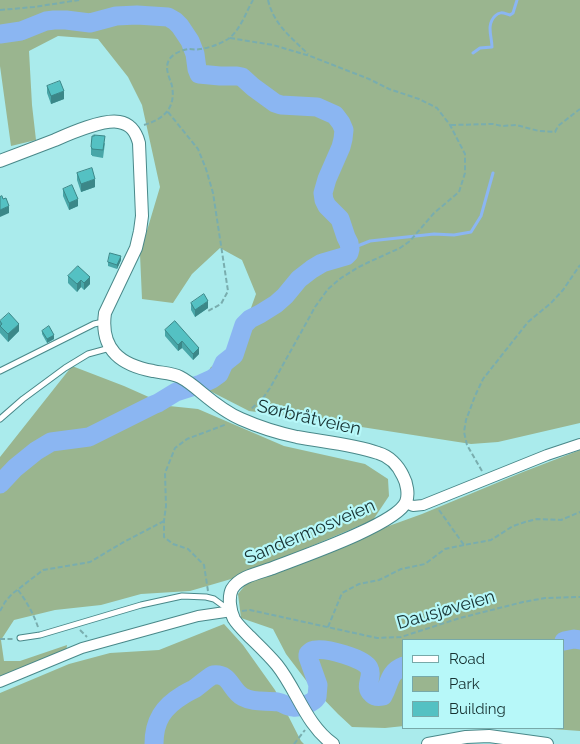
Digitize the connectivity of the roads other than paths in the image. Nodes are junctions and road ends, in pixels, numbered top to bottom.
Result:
1 (0, 161) edge
2 (104, 322) junction
3 (111, 348) junction
4 (0, 371) edge
5 (0, 419) edge
6 (580, 444) edge
7 (406, 503) junction
8 (232, 611) junction
9 (20, 638) road end
10 (0, 682) edge
11 (333, 744) edge
12 (428, 744) edge
13 (547, 744) edge

1 - 2 street
2 - 3 street
2 - 4 lane
3 - 5 lane
3 - 7 street, Sørbråtveien
6 - 7 street
7 - 8 street, Sandermosveien
8 - 9 lane
8 - 10 street
8 - 11 street
12 - 13 street

